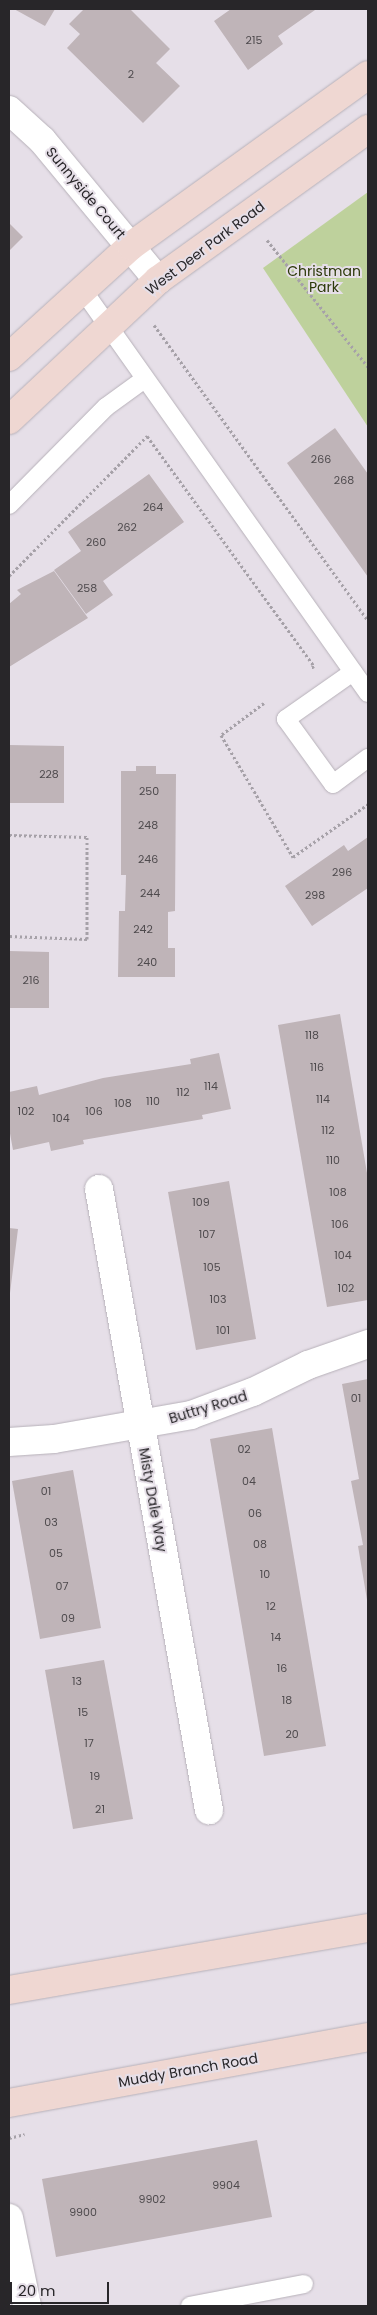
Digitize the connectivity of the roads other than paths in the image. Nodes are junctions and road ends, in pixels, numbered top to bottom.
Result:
1 (368, 74) edge
2 (9, 110) edge
3 (368, 129) edge
4 (131, 246) junction
5 (158, 280) junction
6 (82, 289) junction
7 (113, 335) junction
8 (9, 357) edge
9 (143, 380) junction
10 (9, 420) edge
11 (9, 506) edge
12 (353, 672) junction
13 (368, 693) edge
14 (368, 758) edge
15 (99, 1189) dead end
16 (368, 1344) edge
17 (140, 1426) junction
18 (9, 1442) edge
19 (210, 1810) dead end
20 (368, 1928) edge
21 (9, 1990) edge
22 (368, 2038) edge
23 (9, 2103) edge
24 (9, 2218) edge
25 (304, 2284) dead end
26 (27, 2306) edge
27 (190, 2306) edge

1 - 4 street
2 - 4 street, Sunnyside Court
3 - 5 street, West Deer Park Road
4 - 5 street, Sunnyside Court
4 - 6 street
5 - 7 street, West Deer Park Road
6 - 7 lane
6 - 8 street
7 - 9 lane
7 - 10 street, West Deer Park Road
9 - 11 lane
9 - 12 lane
12 - 13 lane
12 - 14 lane
15 - 17 street, Misty Dale Way
16 - 17 street, Buttry Road
17 - 18 street, Buttry Road
17 - 19 street, Misty Dale Way
20 - 21 street
22 - 23 street, Muddy Branch Road
24 - 26 street
25 - 27 lane

